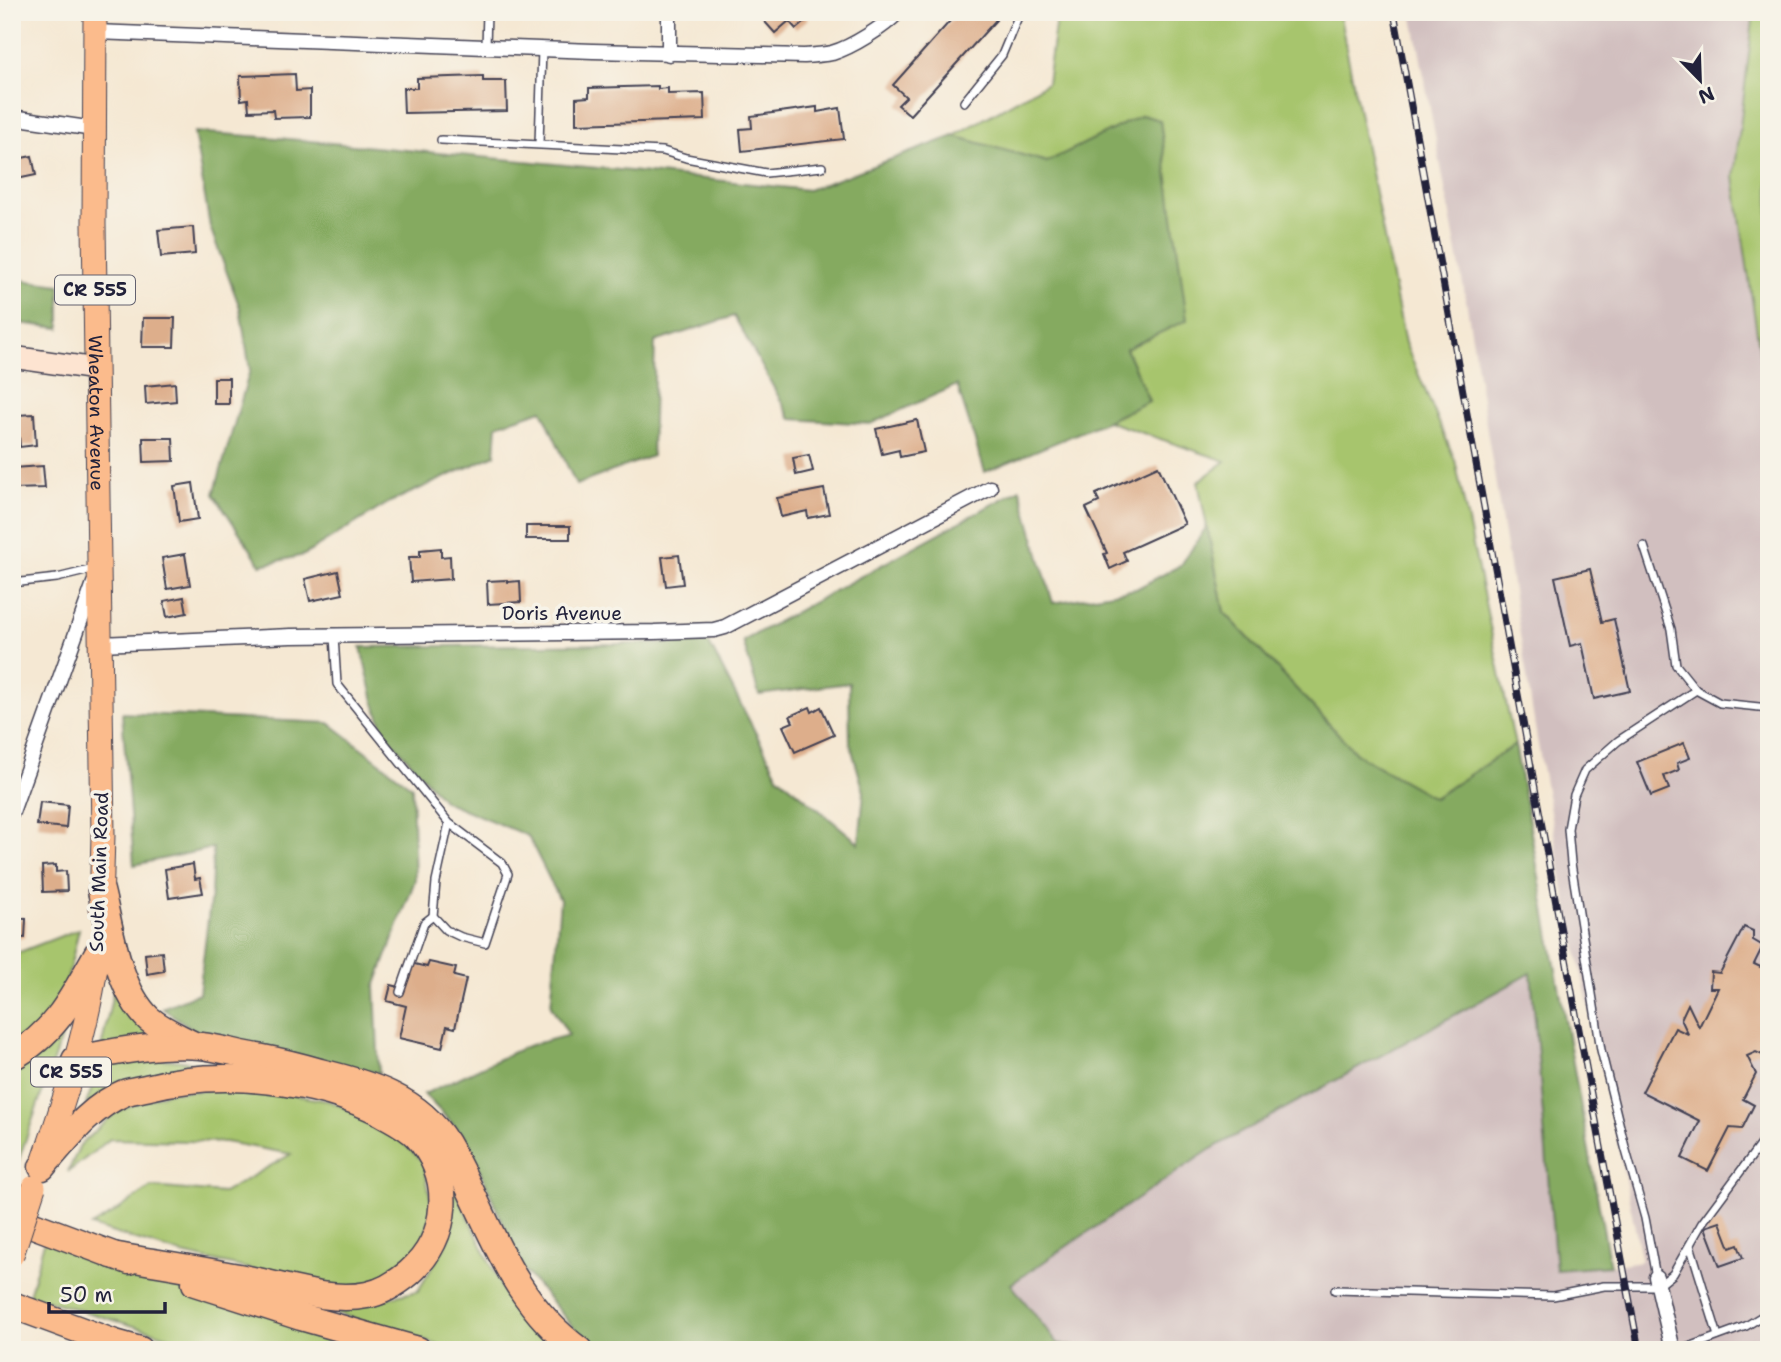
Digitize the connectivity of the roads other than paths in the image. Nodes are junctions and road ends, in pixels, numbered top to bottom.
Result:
1 (487, 12) edge
2 (669, 12) edge
3 (898, 12) edge
4 (1020, 12) edge
5 (95, 22) edge
6 (486, 47) junction
7 (542, 49) junction
8 (668, 54) junction
9 (964, 102) dead end
10 (12, 117) edge
11 (94, 129) junction
12 (441, 139) dead end
13 (539, 145) junction
14 (822, 167) dead end
15 (12, 358) edge
16 (96, 369) junction
17 (990, 488) dead end
18 (1644, 546) dead end
19 (99, 568) junction
20 (12, 583) edge
21 (334, 636) junction
22 (100, 645) junction
23 (1696, 690) junction
24 (1769, 708) edge
25 (12, 813) edge
26 (449, 822) junction
27 (102, 891) junction
28 (433, 916) junction
29 (97, 954) junction
30 (400, 992) dead end
31 (196, 1046) junction
32 (12, 1057) edge
33 (75, 1060) junction
34 (1769, 1133) edge
35 (38, 1177) junction
36 (12, 1217) edge
37 (1689, 1245) junction
38 (12, 1255) edge
39 (112, 1255) junction
40 (1657, 1281) junction
41 (1335, 1290) dead end
42 (12, 1305) edge
43 (1769, 1312) edge
44 (1718, 1336) junction
45 (140, 1350) edge
46 (418, 1350) edge
47 (579, 1350) edge
48 (1674, 1350) edge
49 (1681, 1350) edge

1 - 6 lane
2 - 8 street
3 - 8 street
4 - 9 lane
5 - 6 street
5 - 11 main road, Wheaton Avenue / CR 555
6 - 7 street
7 - 8 street
7 - 13 lane
10 - 11 street
11 - 16 main road, Wheaton Avenue / CR 555
12 - 13 lane
13 - 14 lane
15 - 16 main road
16 - 19 main road, Wheaton Avenue / CR 555
17 - 21 street, Doris Avenue
18 - 23 lane
19 - 20 lane
19 - 22 main road, Wheaton Avenue / CR 555
19 - 25 street
21 - 22 street, Doris Avenue
21 - 26 lane
22 - 27 main road, South Main Road / CR 555
23 - 24 lane
23 - 40 lane
26 - 28 lane
26 - 28 lane
27 - 29 main road, South Main Road / CR 555
27 - 31 highway
28 - 30 lane
29 - 32 highway
29 - 33 main road, South Main Road / CR 555
31 - 33 highway
31 - 47 highway
33 - 35 main road, South Main Road / CR 555
34 - 37 lane
35 - 38 main road, South Main Road / CR 555, bridge
35 - 39 highway
36 - 39 highway
37 - 40 lane
37 - 44 lane
39 - 46 highway
40 - 41 lane
40 - 48 street
42 - 45 highway
43 - 44 lane
44 - 49 lane

